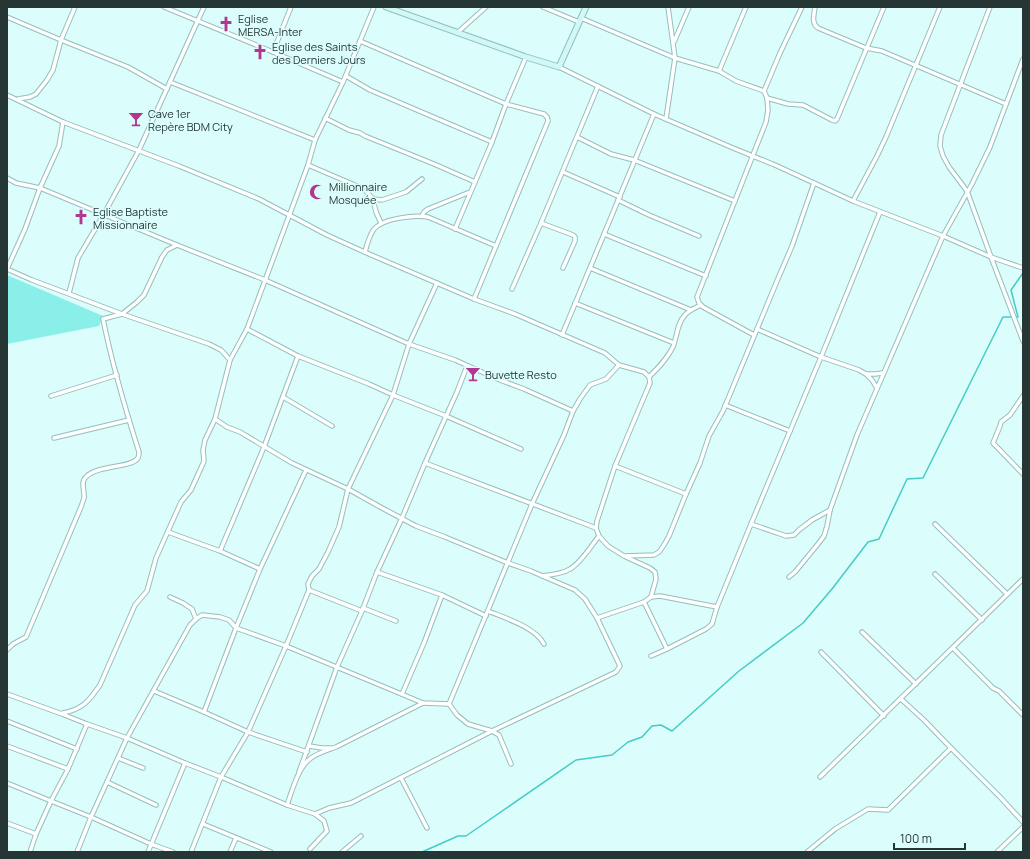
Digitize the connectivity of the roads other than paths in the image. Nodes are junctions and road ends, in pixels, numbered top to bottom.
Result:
1 (75, 7) edge
2 (164, 7) edge
3 (204, 7) edge
4 (291, 7) edge
5 (374, 7) edge
6 (386, 7) edge
7 (486, 7) edge
8 (543, 7) edge
9 (586, 7) edge
10 (668, 7) edge
11 (689, 7) edge
12 (746, 7) edge
13 (802, 7) edge
14 (815, 7) edge
15 (884, 7) edge
16 (940, 7) edge
17 (990, 7) edge
18 (392, 8) edge
19 (7, 17) edge
20 (580, 20) junction
21 (198, 21) junction
22 (457, 33) junction
23 (61, 40) junction
24 (360, 41) junction
25 (674, 43) junction
26 (866, 48) junction
27 (273, 52) junction
28 (526, 57) junction
29 (675, 58) junction
30 (1023, 59) edge
31 (915, 66) junction
32 (559, 67) junction
33 (719, 71) junction
34 (346, 76) junction
35 (170, 82) junction
36 (343, 82) junction
37 (960, 85) junction
38 (598, 86) junction
39 (167, 89) junction
40 (764, 91) junction
41 (7, 95) edge
42 (767, 98) junction
43 (18, 99) junction
44 (506, 104) junction
45 (1006, 104) junction
46 (654, 114) junction
47 (326, 118) junction
48 (666, 119) junction
49 (63, 122) junction
50 (577, 137) junction
51 (315, 140) junction
52 (492, 142) junction
53 (139, 150) junction
54 (753, 156) junction
55 (634, 160) junction
56 (308, 165) junction
57 (563, 172) junction
58 (7, 178) edge
59 (422, 179) dead end
60 (474, 182) junction
61 (814, 183) junction
62 (40, 188) junction
63 (967, 191) junction
64 (471, 192) junction
65 (619, 198) junction
66 (373, 199) junction
67 (735, 201) junction
68 (853, 201) junction
69 (880, 212) junction
70 (104, 214) junction
71 (289, 215) junction
72 (422, 216) junction
73 (381, 223) junction
74 (541, 223) junction
75 (455, 229) junction
76 (604, 234) junction
77 (700, 236) dead end
78 (943, 236) junction
79 (177, 245) junction
80 (496, 246) junction
81 (365, 252) junction
82 (991, 257) junction
83 (1021, 267) edge
84 (563, 268) dead end
85 (590, 268) junction
86 (7, 269) edge
87 (706, 276) junction
88 (265, 280) junction
89 (437, 283) junction
90 (512, 289) dead end
91 (69, 293) junction
92 (474, 299) junction
93 (575, 303) junction
94 (701, 305) junction
95 (691, 310) junction
96 (122, 314) junction
97 (247, 329) junction
98 (757, 329) junction
99 (562, 335) junction
100 (754, 335) junction
101 (1023, 341) edge
102 (674, 342) junction
103 (409, 344) junction
104 (298, 356) junction
105 (821, 357) junction
106 (230, 360) junction
107 (619, 365) junction
108 (467, 366) junction
109 (883, 373) junction
110 (866, 374) junction
111 (117, 376) junction
112 (649, 377) junction
113 (877, 388) junction
114 (51, 396) dead end
115 (393, 396) junction
116 (1023, 396) edge
117 (283, 397) junction
118 (725, 404) junction
119 (573, 411) junction
120 (446, 416) junction
121 (215, 419) junction
122 (129, 420) junction
123 (332, 426) dead end
124 (790, 432) junction
125 (54, 438) dead end
126 (264, 447) junction
127 (521, 449) dead end
128 (425, 463) junction
129 (616, 466) junction
130 (306, 470) junction
131 (1023, 474) edge
132 (348, 489) junction
133 (686, 494) junction
134 (532, 504) junction
135 (830, 510) junction
136 (402, 518) junction
137 (751, 524) junction
138 (935, 524) dead end
139 (596, 528) junction
140 (168, 532) junction
141 (599, 536) junction
142 (220, 551) junction
143 (624, 556) junction
144 (508, 563) junction
145 (260, 569) junction
146 (377, 572) junction
147 (935, 574) dead end
148 (542, 576) junction
149 (789, 577) dead end
150 (1023, 579) edge
151 (309, 590) junction
152 (1007, 594) junction
153 (442, 595) junction
154 (170, 596) dead end
155 (651, 597) junction
156 (644, 602) junction
157 (717, 607) junction
158 (362, 609) junction
159 (488, 611) junction
160 (486, 616) junction
161 (196, 618) junction
162 (597, 618) junction
163 (982, 620) junction
164 (396, 621) dead end
165 (236, 628) junction
166 (862, 632) dead end
167 (544, 644) dead end
168 (286, 646) junction
169 (953, 648) junction
170 (668, 649) junction
171 (7, 650) edge
172 (821, 652) dead end
173 (652, 656) dead end
174 (337, 667) junction
175 (916, 684) junction
176 (154, 691) junction
177 (7, 694) edge
178 (402, 694) junction
179 (901, 699) junction
180 (423, 703) junction
181 (449, 704) junction
182 (204, 712) junction
183 (62, 714) junction
184 (884, 716) junction
185 (1023, 716) edge
186 (7, 721) edge
187 (87, 724) junction
188 (492, 731) junction
189 (248, 732) junction
190 (127, 738) junction
191 (7, 746) edge
192 (308, 746) junction
193 (336, 747) junction
194 (951, 748) junction
195 (76, 749) junction
196 (306, 752) junction
197 (118, 758) junction
198 (185, 763) junction
199 (511, 764) dead end
200 (143, 768) dead end
201 (68, 769) junction
202 (299, 772) junction
203 (221, 777) junction
204 (820, 777) dead end
205 (400, 778) junction
206 (107, 782) junction
207 (7, 783) edge
208 (51, 801) junction
209 (156, 805) dead end
210 (287, 805) junction
211 (315, 814) junction
212 (91, 817) junction
213 (1023, 822) edge
214 (7, 823) edge
215 (203, 824) junction
216 (1023, 827) edge
217 (427, 828) dead end
218 (36, 834) junction
219 (361, 836) dead end
220 (236, 838) junction
221 (151, 844) junction
222 (310, 849) dead end
223 (30, 852) edge
224 (79, 852) edge
225 (148, 852) edge
226 (173, 852) edge
227 (191, 852) edge
228 (230, 852) edge
229 (271, 852) edge
230 (342, 852) edge
231 (807, 852) edge
232 (998, 852) edge

1 - 23 street
2 - 21 street
3 - 21 street
4 - 27 street
5 - 24 street
6 - 18 street
7 - 22 street
8 - 20 street
9 - 20 street
10 - 25 street
11 - 25 street
12 - 33 street
13 - 40 street
14 - 26 street
15 - 26 street
16 - 31 street
17 - 37 street
18 - 22 street
19 - 23 street
20 - 29 street
20 - 32 street
21 - 27 street
21 - 35 street
22 - 28 street
23 - 39 street
23 - 43 street
24 - 34 street
24 - 44 street
25 - 29 street
26 - 31 street
26 - 42 street
27 - 36 street
28 - 32 street
28 - 44 street
29 - 33 street
29 - 48 street
30 - 45 street
31 - 37 street
31 - 68 street
32 - 38 street
33 - 40 street
34 - 36 street
34 - 52 street
35 - 39 street
35 - 51 street
36 - 47 street
37 - 45 street
37 - 63 street
38 - 46 street
38 - 50 street
39 - 53 street
40 - 42 street
41 - 43 street
42 - 54 street
43 - 49 street
44 - 52 street
44 - 80 street
45 - 63 street
46 - 48 street
46 - 55 street
47 - 51 street
47 - 60 street
48 - 54 street
49 - 53 street
49 - 62 street
50 - 55 street
50 - 57 street
51 - 56 street
52 - 60 street
53 - 70 street
53 - 71 street
54 - 61 street
54 - 67 street
55 - 65 street
55 - 67 street
56 - 66 street
56 - 71 street
57 - 65 street
57 - 74 street
58 - 62 street
59 - 66 street
60 - 64 street
61 - 68 street
61 - 98 street
62 - 70 street
62 - 86 street
63 - 78 street
63 - 82 street
64 - 72 street
64 - 75 street
65 - 76 street
65 - 77 street
66 - 73 street
67 - 87 street
68 - 69 street
69 - 78 street
69 - 105 street
70 - 79 street
70 - 91 street
71 - 81 street
71 - 88 street
72 - 73 street
72 - 75 street
73 - 81 street
74 - 84 street
74 - 90 street
75 - 80 street
76 - 85 street
76 - 87 street
78 - 82 street
78 - 109 street
79 - 88 street
79 - 96 street
80 - 92 street
81 - 89 street
82 - 83 street
82 - 101 street
85 - 93 street
85 - 95 street
86 - 91 street
87 - 94 street
88 - 97 street
88 - 103 street
89 - 92 street
89 - 103 street
91 - 96 street
92 - 99 street
93 - 99 street
93 - 102 street
94 - 95 street
94 - 100 street
95 - 102 street
96 - 106 street
96 - 111 street
97 - 104 street
97 - 106 street
98 - 100 street
98 - 105 street
99 - 107 street
100 - 118 street
102 - 112 street
103 - 108 street
103 - 115 street
104 - 115 street
104 - 117 street
105 - 110 street
105 - 124 street
106 - 121 street
107 - 112 street
107 - 119 street
108 - 119 street
108 - 120 street
109 - 110 street
109 - 113 street
110 - 113 street
111 - 114 street
111 - 122 street
112 - 129 street
113 - 135 street
115 - 120 street
115 - 132 street
116 - 131 street
117 - 123 street
117 - 126 street
118 - 124 street
118 - 133 street
119 - 134 street
120 - 127 street
120 - 128 street
121 - 126 street
121 - 140 street
122 - 125 street
122 - 171 street
124 - 137 street
126 - 130 street
126 - 142 street
128 - 134 street
128 - 136 street
129 - 133 street
129 - 139 street
130 - 132 street
130 - 145 street
132 - 136 street
132 - 151 street
133 - 143 street
134 - 139 street
134 - 144 street
135 - 137 street
135 - 149 street
136 - 144 street
136 - 146 street
137 - 157 street
138 - 152 street
139 - 141 street
140 - 142 street
140 - 183 street
141 - 143 street
141 - 148 street
142 - 145 street
143 - 155 street
144 - 148 street
144 - 159 street
145 - 165 street
146 - 153 street
146 - 158 street
147 - 163 street
148 - 162 street
150 - 152 street
151 - 158 street
151 - 168 street
152 - 163 street
153 - 160 street
153 - 178 street
154 - 161 street
155 - 156 street
155 - 157 street
156 - 162 street
156 - 170 street
157 - 170 street
158 - 164 street
158 - 174 street
159 - 160 street
159 - 167 street
160 - 181 street
161 - 165 street
161 - 176 street
162 - 188 street
163 - 169 street
165 - 168 street
165 - 182 street
166 - 175 street
168 - 174 street
168 - 189 street
169 - 175 street
169 - 185 street
170 - 173 street
172 - 184 street
174 - 178 street
174 - 192 street
175 - 179 street
176 - 182 street
176 - 190 street
177 - 183 street
178 - 180 street
179 - 184 street
179 - 194 street
180 - 181 street
180 - 193 street
181 - 188 street
182 - 189 street
183 - 187 street
184 - 204 street
186 - 195 street
187 - 190 street
187 - 195 street
188 - 199 street
188 - 205 street
189 - 196 street
189 - 203 street
190 - 197 street
190 - 198 street
191 - 201 street
192 - 193 street
192 - 196 street
193 - 202 street
194 - 213 street
194 - 231 street
195 - 201 street
196 - 202 street
197 - 200 street
197 - 206 street
198 - 203 street
198 - 221 street
201 - 208 street
202 - 210 street
203 - 210 street
203 - 215 street
205 - 211 street
205 - 217 street
206 - 209 street
206 - 212 street
207 - 208 street
208 - 212 street
208 - 218 street
210 - 211 street
211 - 222 street
212 - 221 street
212 - 224 street
214 - 218 street
215 - 220 street
215 - 227 street
216 - 232 street
218 - 223 street
219 - 230 street
220 - 228 street
220 - 229 street
221 - 225 street
221 - 226 street

